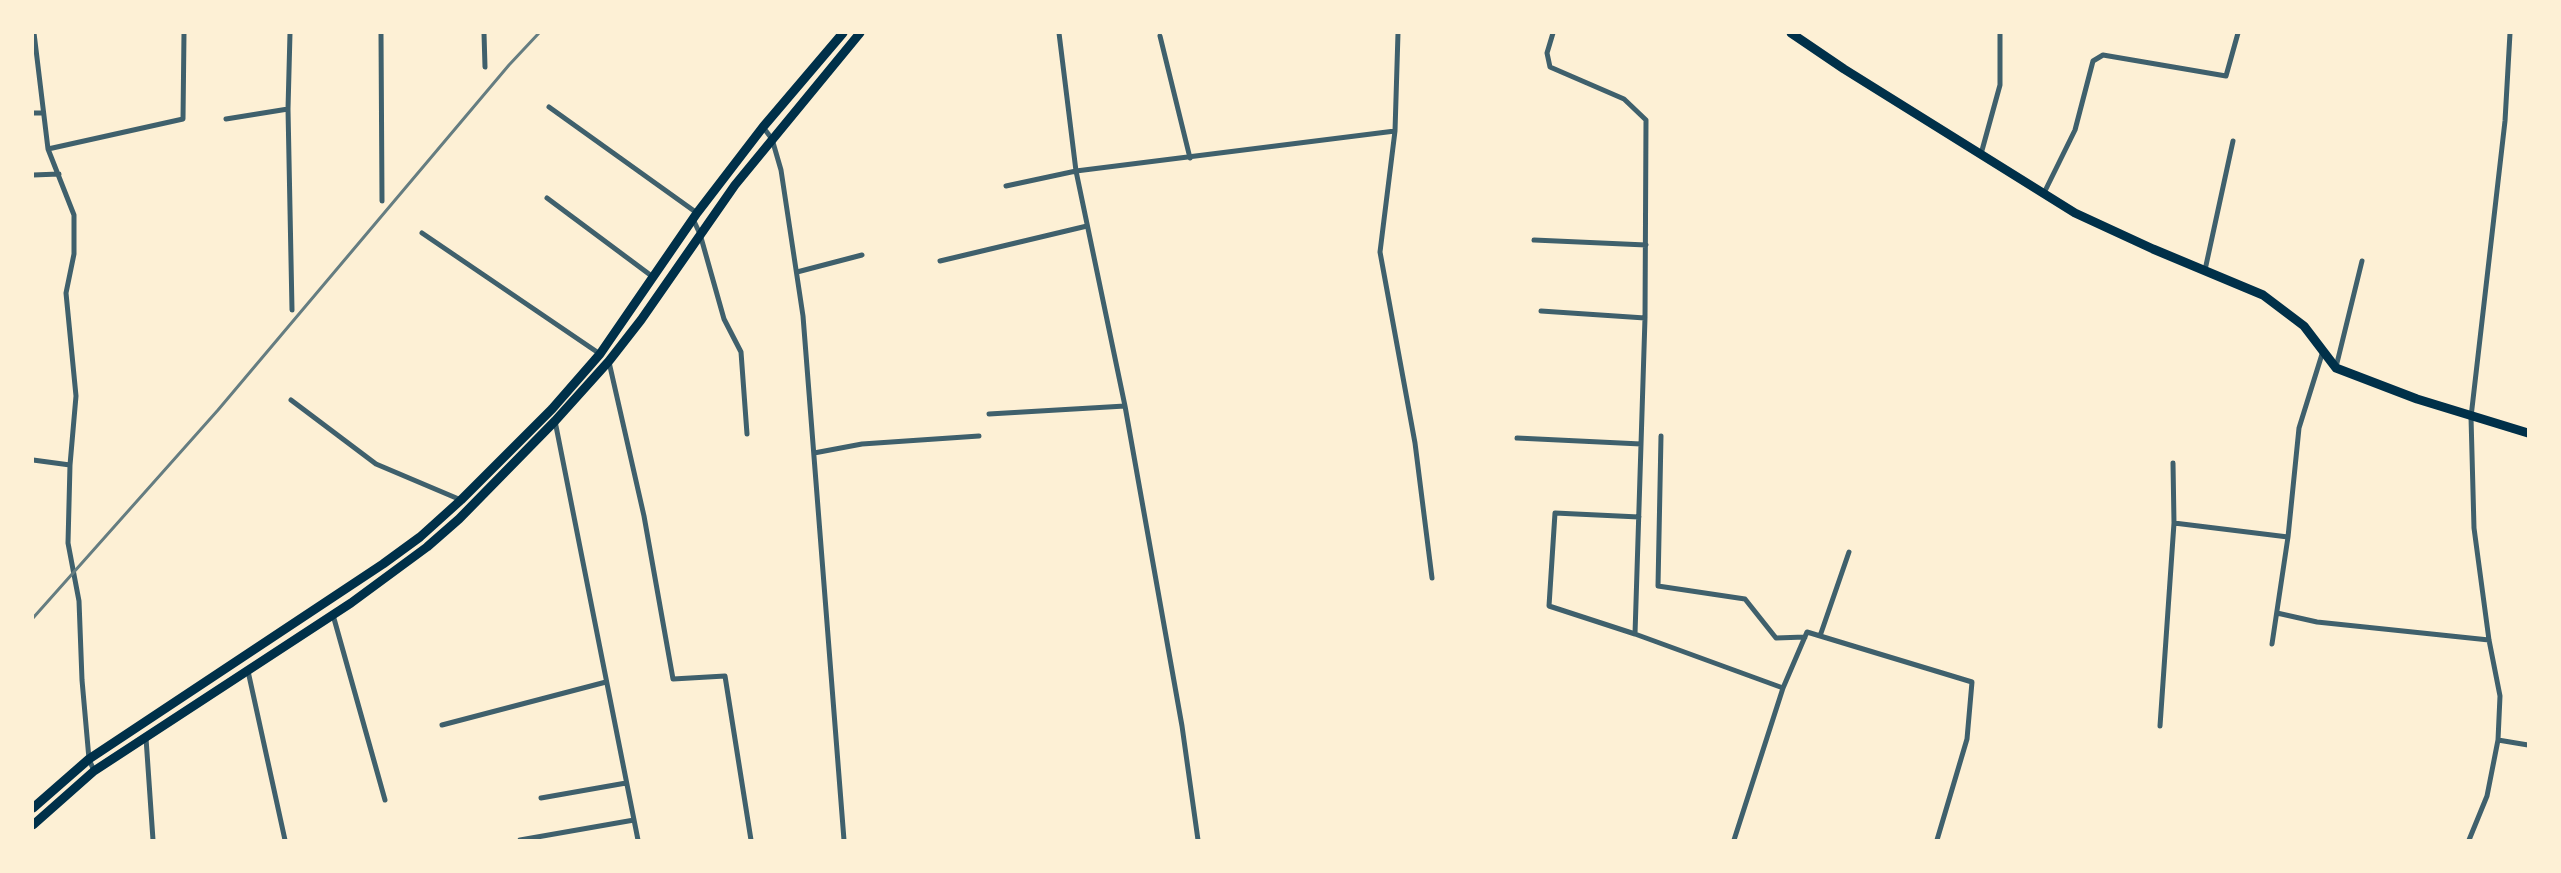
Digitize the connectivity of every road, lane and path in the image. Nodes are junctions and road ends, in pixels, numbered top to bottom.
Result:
1 (34, 33) edge
2 (184, 33) edge
3 (290, 33) edge
4 (381, 33) edge
5 (484, 33) edge
6 (843, 33) edge
7 (860, 33) edge
8 (1059, 33) edge
9 (1398, 33) edge
10 (1553, 33) edge
11 (1791, 33) edge
12 (2000, 33) edge
13 (2238, 33) edge
14 (2510, 33) edge
15 (1160, 36) dead end
16 (485, 67) dead end
17 (549, 107) dead end
18 (288, 108) junction
19 (33, 112) edge
20 (43, 113) junction
21 (226, 119) dead end
22 (763, 127) junction
23 (1395, 131) junction
24 (772, 139) junction
25 (2233, 141) dead end
26 (48, 149) junction
27 (1981, 154) junction
28 (1190, 158) junction
29 (1076, 171) junction
30 (59, 174) junction
31 (33, 175) edge
32 (1006, 186) dead end
33 (2044, 193) junction
34 (547, 198) dead end
35 (382, 201) dead end
36 (695, 216) junction
37 (1087, 226) junction
38 (422, 233) dead end
39 (700, 234) junction
40 (1534, 240) dead end
41 (1646, 245) junction
42 (862, 255) dead end
43 (940, 261) dead end
44 (2362, 261) dead end
45 (2205, 270) junction
46 (797, 272) junction
47 (653, 277) junction
48 (292, 310) dead end
49 (1541, 311) dead end
50 (1645, 318) junction
51 (2323, 351) junction
52 (600, 354) junction
53 (609, 361) junction
54 (2336, 368) junction
55 (291, 400) dead end
56 (1125, 405) junction
57 (552, 409) junction
58 (989, 414) dead end
59 (2471, 417) junction
60 (555, 421) junction
61 (2528, 433) edge
62 (747, 434) dead end
63 (979, 436) dead end
64 (1661, 436) dead end
65 (1517, 438) dead end
66 (1641, 444) junction
67 (814, 453) junction
68 (33, 460) edge
69 (2173, 464) dead end
70 (70, 465) junction
71 (461, 500) junction
72 (1639, 517) junction
73 (2174, 523) junction
74 (2288, 537) junction
75 (1849, 552) dead end
76 (1432, 578) dead end
77 (2277, 613) junction
78 (333, 615) junction
79 (1635, 634) junction
80 (1820, 636) junction
81 (1805, 637) junction
82 (2489, 640) junction
83 (2272, 644) dead end
84 (248, 669) junction
85 (606, 682) junction
86 (1783, 688) junction
87 (442, 725) dead end
88 (2160, 726) dead end
89 (146, 738) junction
90 (2498, 740) junction
91 (2528, 745) edge
92 (89, 759) junction
93 (94, 771) junction
94 (626, 783) junction
95 (541, 798) dead end
96 (385, 800) dead end
97 (33, 808) edge
98 (634, 820) junction
99 (33, 825) edge
100 (153, 840) edge
101 (285, 840) edge
102 (520, 840) edge
103 (638, 840) edge
104 (751, 840) edge
105 (844, 840) edge
106 (1198, 840) edge
107 (1734, 840) edge
108 (1937, 840) edge
109 (2469, 840) edge

1 - 20 street
2 - 26 street
3 - 18 street
4 - 35 street
5 - 16 street
6 - 22 main road
7 - 24 main road
8 - 29 street
9 - 23 street
10 - 41 street
11 - 27 main road
12 - 27 street
13 - 33 street
14 - 59 street
15 - 28 street
17 - 36 street
18 - 21 street
18 - 48 street
19 - 20 street
20 - 26 street
22 - 24 street
22 - 36 main road
23 - 28 street
23 - 76 street
24 - 39 main road
24 - 46 street
25 - 45 street
26 - 30 street
27 - 33 main road
28 - 29 street
29 - 32 street
29 - 37 street
30 - 31 street
30 - 70 street
33 - 45 main road
34 - 47 street
36 - 39 street
36 - 47 main road
37 - 43 street
37 - 56 street
38 - 52 street
39 - 53 main road
39 - 62 street
40 - 41 street
41 - 50 street
42 - 46 street
44 - 54 street
45 - 51 main road
46 - 67 street
47 - 52 main road
49 - 50 street
50 - 66 street
51 - 54 main road
51 - 74 street
52 - 57 main road
53 - 60 main road
53 - 104 street
54 - 59 main road
55 - 71 street
56 - 58 street
56 - 106 street
57 - 60 street
57 - 71 main road
59 - 61 main road
59 - 82 street
60 - 78 main road
60 - 85 street
63 - 67 street
64 - 81 street
65 - 66 street
66 - 72 street
67 - 105 street
68 - 70 street
69 - 73 street
70 - 92 street
71 - 92 main road
72 - 79 street
72 - 79 street
73 - 74 street
73 - 88 street
74 - 77 street
75 - 80 street
77 - 82 street
77 - 83 street
78 - 84 main road
78 - 96 street
79 - 86 street
80 - 81 street
80 - 108 street
81 - 86 street
82 - 90 street
84 - 89 main road
84 - 101 street
85 - 87 street
85 - 94 street
86 - 107 street
89 - 93 main road
89 - 100 street
90 - 91 street
90 - 109 street
92 - 93 street
92 - 97 main road
93 - 99 main road
94 - 95 street
94 - 98 street
98 - 102 street
98 - 103 street

